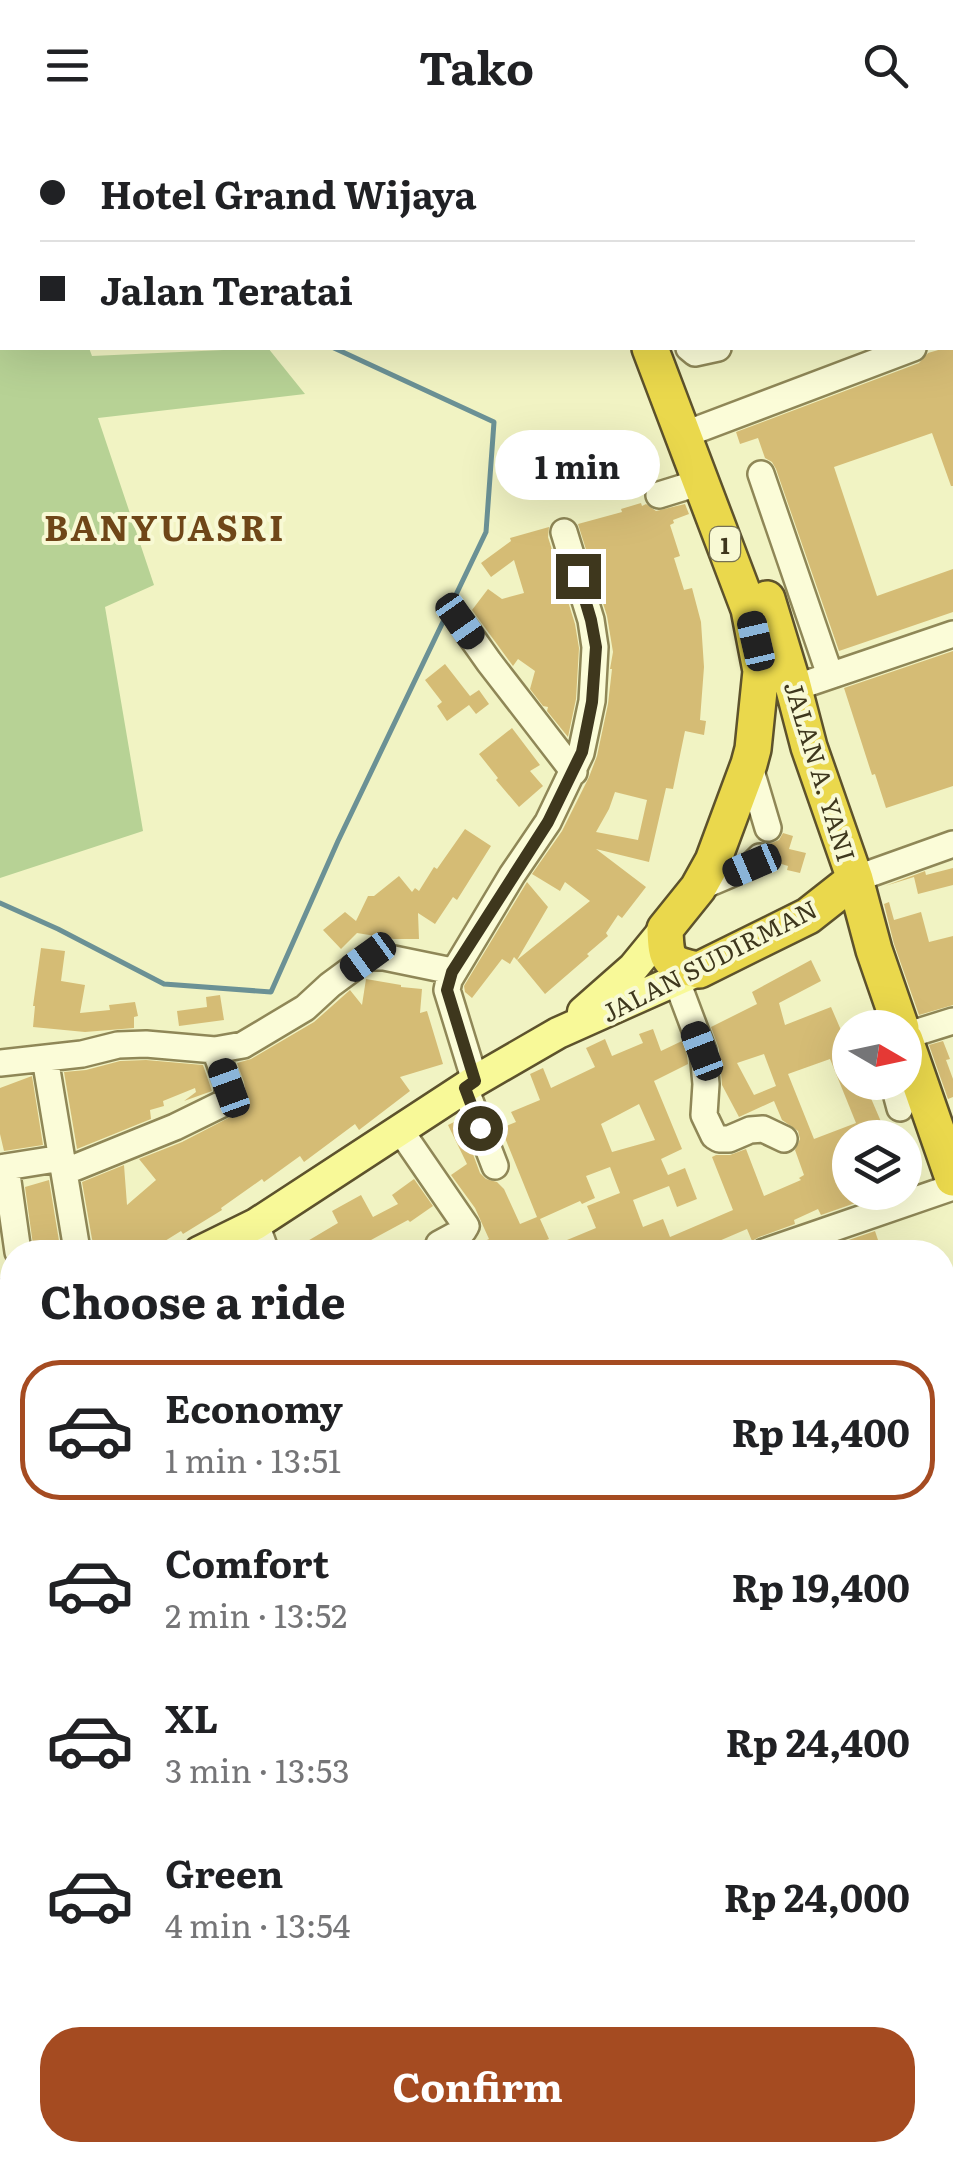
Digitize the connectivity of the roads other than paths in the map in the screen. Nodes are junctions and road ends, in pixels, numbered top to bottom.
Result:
1 (651, 350) edge
2 (674, 350) edge
3 (871, 350) edge
4 (907, 350) edge
5 (691, 424) junction
6 (762, 474) dead end
7 (702, 482) junction
8 (659, 494) dead end
9 (564, 532) dead end
10 (460, 621) dead end
11 (953, 634) edge
12 (830, 676) junction
13 (794, 688) junction
14 (808, 746) junction
15 (751, 756) junction
16 (574, 772) junction
17 (768, 828) dead end
18 (953, 844) edge
19 (760, 857) dead end
20 (855, 879) junction
21 (698, 888) junction
22 (808, 916) junction
23 (665, 929) junction
24 (874, 950) junction
25 (452, 972) junction
26 (687, 974) junction
27 (895, 1010) edge
28 (953, 1021) edge
29 (558, 1033) junction
30 (922, 1033) edge
31 (215, 1050) junction
32 (45, 1058) junction
33 (0, 1063) edge
34 (470, 1084) junction
35 (922, 1089) edge
36 (898, 1100) edge
37 (900, 1108) dead end
38 (400, 1130) junction
39 (784, 1140) dead end
40 (63, 1165) junction
41 (495, 1166) dead end
42 (3, 1167) edge
43 (953, 1178) edge
44 (953, 1188) edge
45 (261, 1238) edge
46 (16, 1240) edge
47 (75, 1240) edge
48 (447, 1240) edge
49 (799, 1240) edge

1 - 5 highway, JALAN A. YANI / 1
2 - 5 highway, JALAN A. YANI / 1
3 - 5 street
4 - 5 street
5 - 7 highway, JALAN A. YANI / 1
5 - 13 highway, JALAN A. YANI / 1
6 - 12 street
7 - 8 street
7 - 15 highway, JALAN A. YANI / 1
9 - 16 street
10 - 16 street
11 - 12 street
12 - 13 street
13 - 14 highway, JALAN A. YANI / 1
14 - 15 highway
14 - 20 highway, JALAN A. YANI / 1
15 - 17 street
15 - 21 highway, JALAN SUDIRMAN / 1
16 - 25 street
18 - 20 street
19 - 21 street
20 - 22 highway, JALAN SUDIRMAN
20 - 24 highway, JALAN A. YANI / 1
21 - 23 highway, JALAN SUDIRMAN / 1
22 - 24 highway
22 - 26 highway, JALAN SUDIRMAN
23 - 26 highway
23 - 29 main road, JALAN SUDIRMAN
24 - 27 highway, JALAN A. YANI / 1
25 - 31 street
25 - 34 street
26 - 29 main road, JALAN SUDIRMAN
26 - 39 street
28 - 30 street
29 - 34 main road, JALAN SUDIRMAN
31 - 32 street
31 - 40 street
32 - 33 street
32 - 40 street
34 - 38 main road, JALAN SUDIRMAN
34 - 41 street
35 - 43 highway
36 - 37 street
38 - 45 main road, JALAN SUDIRMAN
38 - 48 street
40 - 42 street
40 - 47 street
42 - 46 street
44 - 49 street

